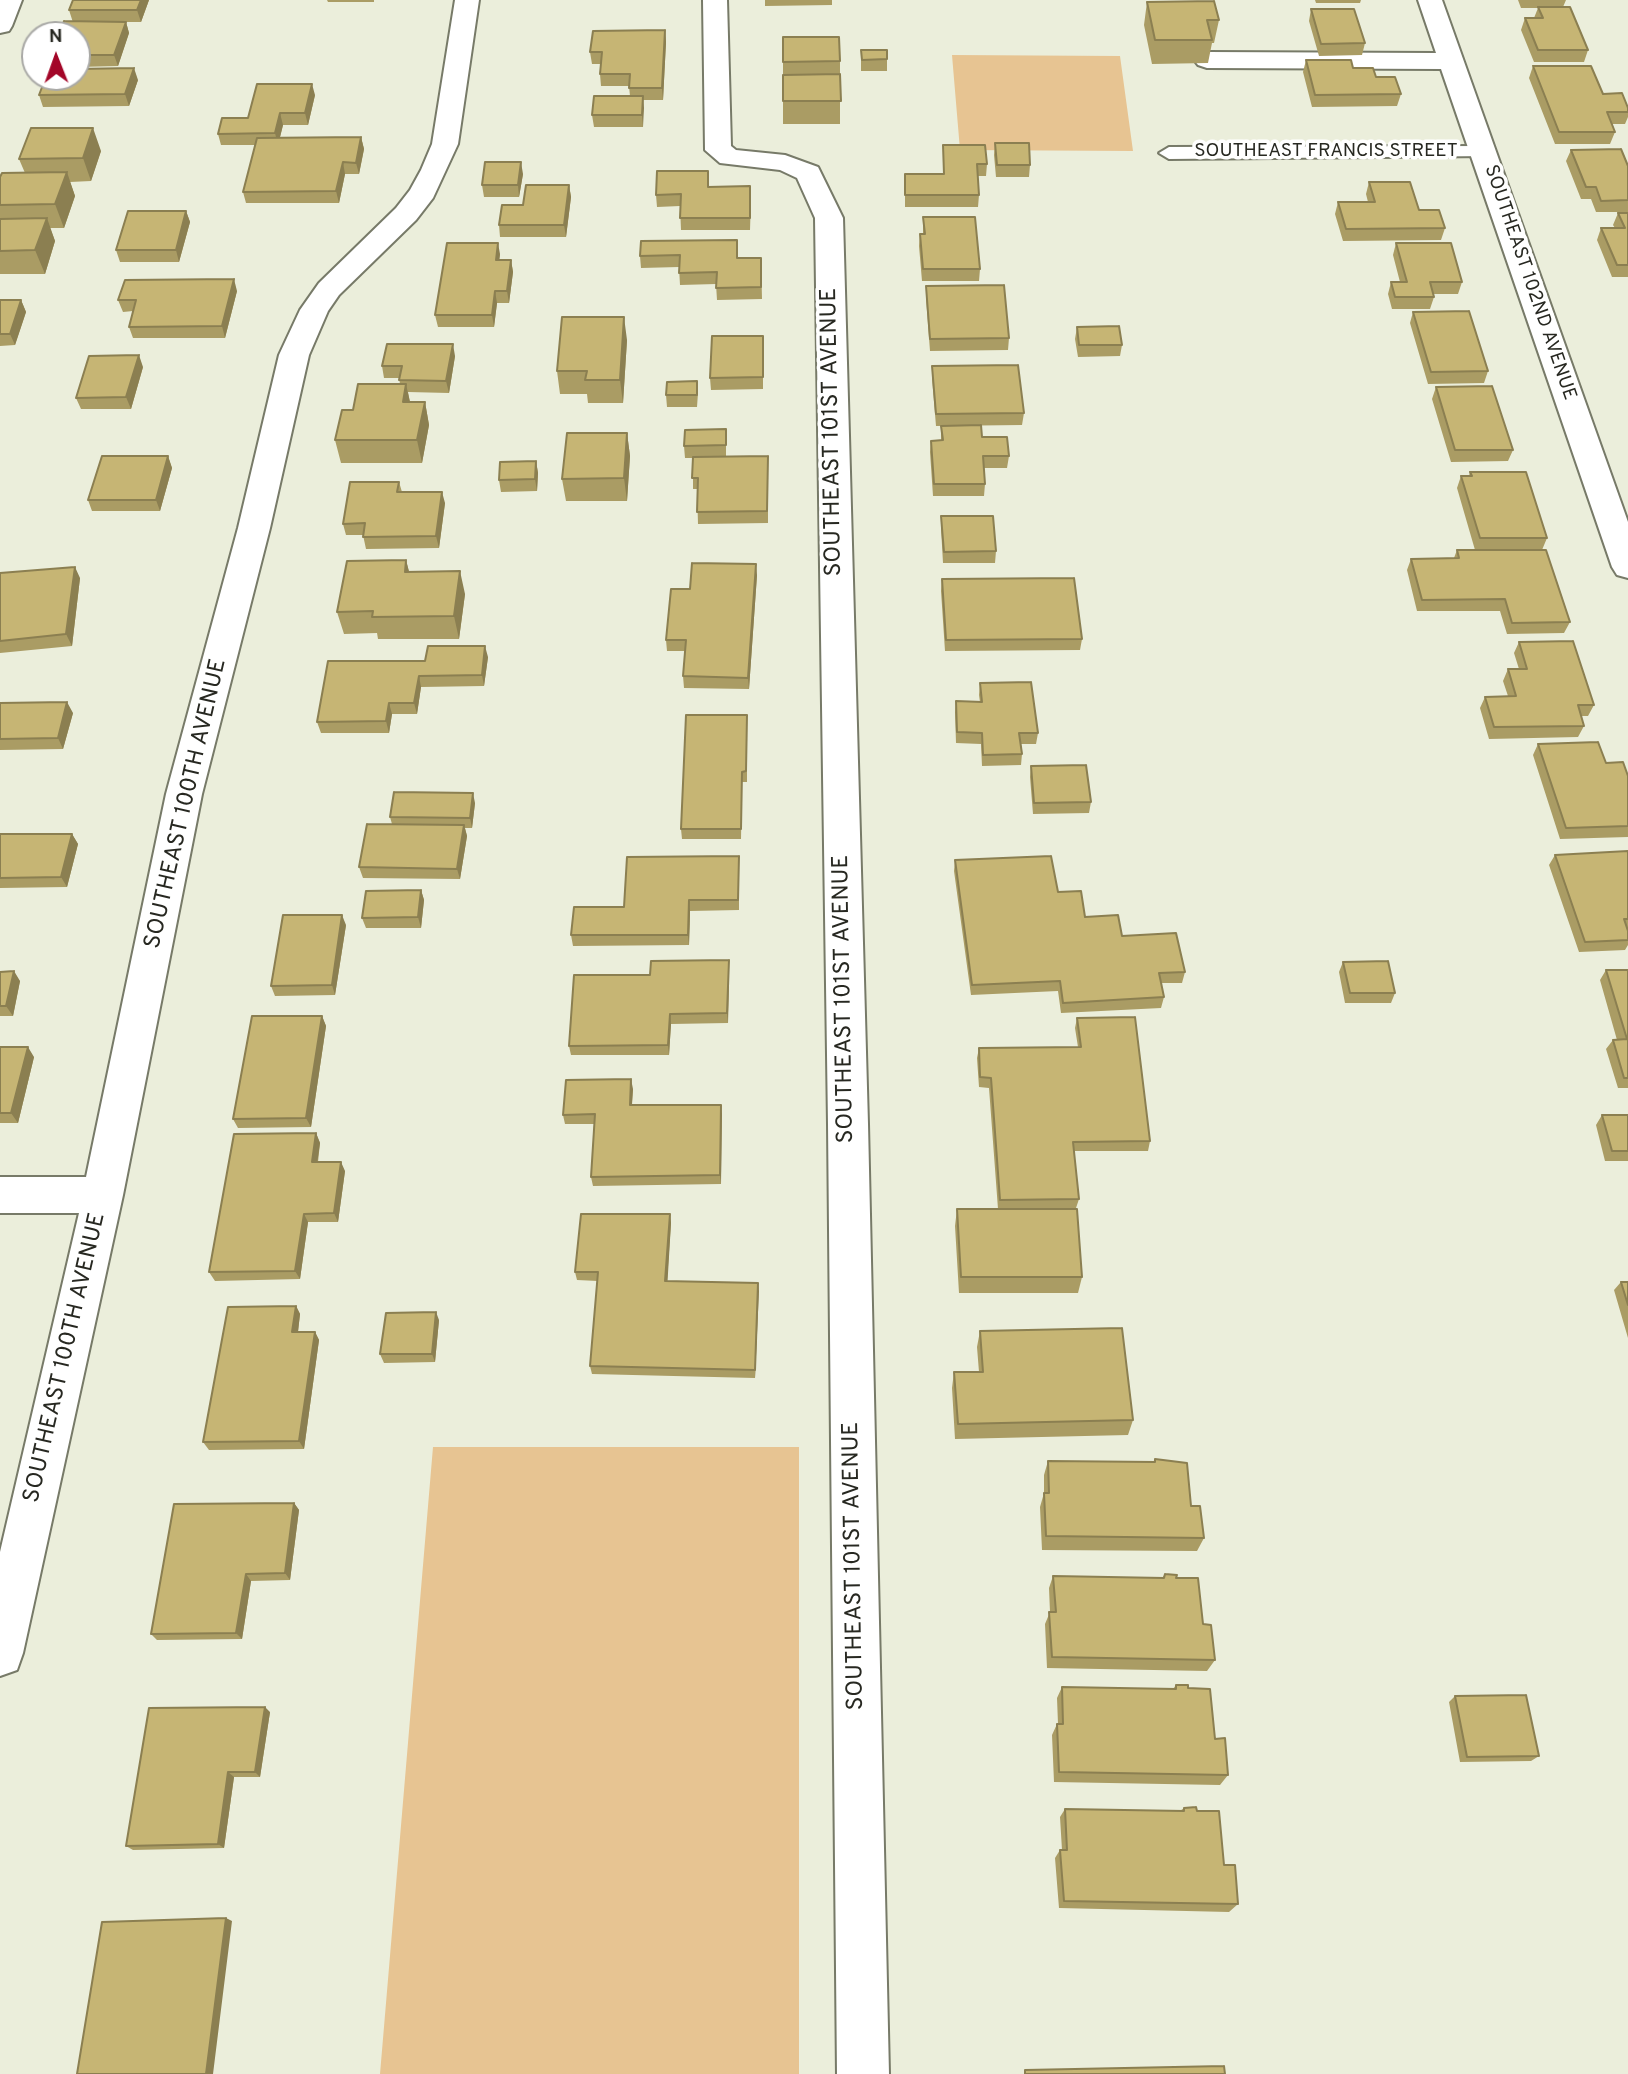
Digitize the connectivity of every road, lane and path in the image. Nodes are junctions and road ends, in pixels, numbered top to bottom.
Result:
1 (10, 0) edge
2 (467, 0) edge
3 (715, 0) edge
4 (1430, 0) edge
5 (0, 26) edge
6 (1207, 60) edge
7 (1451, 61) junction
8 (1483, 152) junction
9 (1169, 153) dead end
10 (1628, 567) edge
11 (0, 1195) edge
12 (103, 1195) junction
13 (0, 1654) edge
14 (863, 2074) edge

1 - 5 street
2 - 12 street, SOUTHEAST 100TH AVENUE
3 - 14 street, SOUTHEAST 101ST AVENUE
4 - 7 street, SOUTHEAST 102ND AVENUE
6 - 7 street
7 - 8 street, SOUTHEAST 102ND AVENUE
8 - 9 lane, SOUTHEAST FRANCIS STREET
8 - 10 street, SOUTHEAST 102ND AVENUE
11 - 12 street
12 - 13 street, SOUTHEAST 100TH AVENUE

